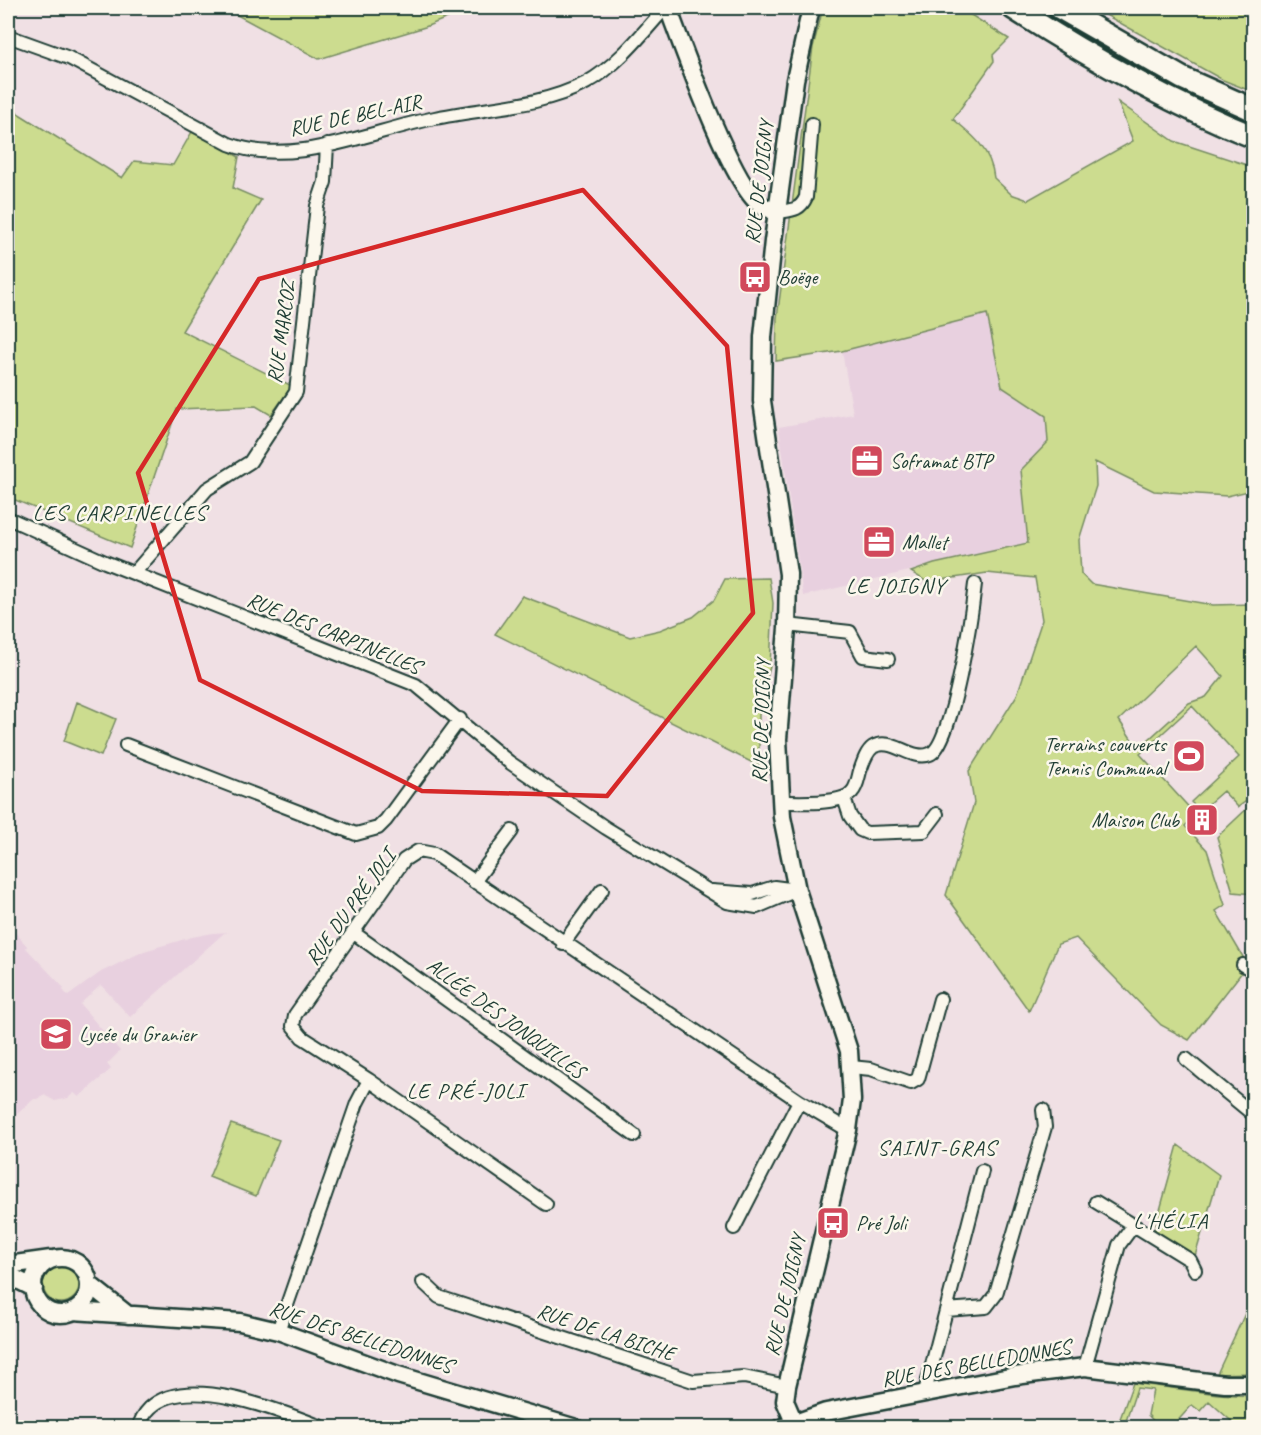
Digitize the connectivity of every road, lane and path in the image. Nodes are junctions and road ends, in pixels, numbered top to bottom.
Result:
1 (667, 8) edge
2 (811, 8) edge
3 (1013, 8) edge
4 (1060, 8) edge
5 (8, 36) edge
6 (1254, 110) edge
7 (812, 124) dead end
8 (1254, 137) edge
9 (327, 145) junction
10 (778, 212) junction
11 (8, 519) edge
12 (135, 572) junction
13 (975, 584) dead end
14 (787, 625) junction
15 (888, 658) dead end
16 (460, 719) junction
17 (126, 745) dead end
18 (844, 798) junction
19 (781, 802) junction
20 (937, 814) dead end
21 (512, 831) dead end
22 (474, 882) junction
23 (602, 890) dead end
24 (797, 890) junction
25 (354, 933) junction
26 (563, 944) junction
27 (940, 999) dead end
28 (1186, 1059) dead end
29 (851, 1066) junction
30 (369, 1080) junction
31 (799, 1101) junction
32 (1043, 1110) dead end
33 (1254, 1115) edge
34 (848, 1130) junction
35 (634, 1135) dead end
36 (982, 1171) dead end
37 (1096, 1202) dead end
38 (546, 1204) dead end
39 (1133, 1226) junction
40 (734, 1228) dead end
41 (52, 1259) junction
42 (8, 1265) edge
43 (1195, 1270) dead end
44 (8, 1275) edge
45 (423, 1282) dead end
46 (89, 1284) junction
47 (34, 1288) junction
48 (946, 1310) junction
49 (73, 1311) junction
50 (128, 1315) junction
51 (278, 1331) junction
52 (1085, 1367) junction
53 (1254, 1384) edge
54 (787, 1386) junction
55 (924, 1392) junction
56 (788, 1425) edge
57 (139, 1428) edge
58 (324, 1428) edge
59 (576, 1428) edge

1 - 9 street, RUE DE BEL-AIR
1 - 10 main road
2 - 10 main road, RUE DE JOIGNY
3 - 8 highway
4 - 6 highway
5 - 9 street, RUE DE BEL-AIR
7 - 10 street
9 - 12 street, RUE MARCOZ
10 - 14 main road, RUE DE JOIGNY
11 - 12 street, RUE DES CARPINELLES
12 - 16 street, RUE DES CARPINELLES
13 - 18 street
14 - 15 street
14 - 19 main road, RUE DE JOIGNY
16 - 17 street
16 - 24 street, RUE DES CARPINELLES
18 - 19 street
18 - 20 street
19 - 24 main road, RUE DE JOIGNY
21 - 22 street
22 - 25 street, RUE DU PRÉ JOLI
22 - 26 street, RUE DU PRÉ JOLI
23 - 26 street
24 - 29 main road, RUE DE JOIGNY
25 - 30 street, RUE DU PRÉ JOLI
25 - 35 street, ALLÉE DES JONQUILLES
26 - 31 street, RUE DU PRÉ JOLI
27 - 29 street
28 - 33 street
29 - 34 main road, RUE DE JOIGNY
30 - 38 street
30 - 51 street
31 - 34 street, RUE DU PRÉ JOLI
31 - 40 street
32 - 48 street
34 - 54 main road, RUE DE JOIGNY
36 - 48 street
37 - 39 street
39 - 43 street
39 - 52 street
41 - 42 main road
41 - 46 main road
41 - 47 main road
44 - 47 main road
45 - 54 street, RUE DE LA BICHE
46 - 49 main road
46 - 50 main road
47 - 49 main road
48 - 55 street
49 - 50 main road, RUE DES BELLEDONNES
50 - 51 main road, RUE DES BELLEDONNES
51 - 59 main road, RUE DES BELLEDONNES
52 - 53 main road, RUE DES BELLEDONNES
52 - 55 main road, RUE DES BELLEDONNES
54 - 56 main road, RUE DE JOIGNY
55 - 56 main road, RUE DES BELLEDONNES
57 - 58 street

